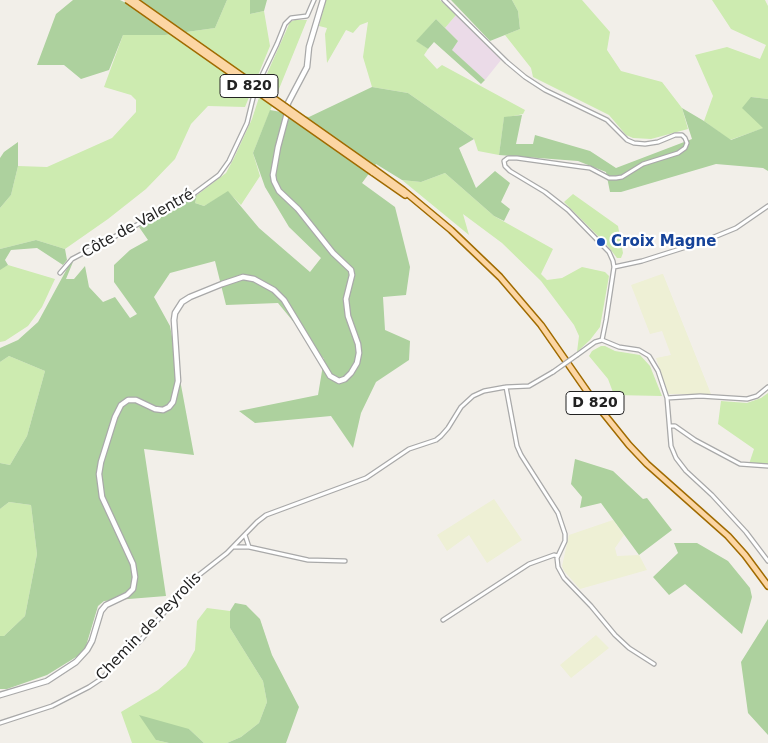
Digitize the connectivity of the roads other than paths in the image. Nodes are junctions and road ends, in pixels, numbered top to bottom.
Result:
1 (127, 0) edge
2 (134, 0) edge
3 (314, 0) edge
4 (323, 0) edge
5 (444, 0) edge
6 (373, 170) junction
7 (768, 206) edge
8 (614, 267) junction
9 (60, 273) dead end
10 (602, 340) junction
11 (506, 387) junction
12 (768, 388) edge
13 (667, 398) junction
14 (670, 426) junction
15 (768, 466) edge
16 (245, 535) junction
17 (249, 547) junction
18 (233, 548) junction
19 (558, 556) junction
20 (345, 560) dead end
21 (768, 560) edge
22 (768, 586) edge
23 (443, 620) dead end
24 (654, 664) dead end
25 (0, 695) edge
26 (0, 722) edge

1 - 6 main road, D 820, bridge
2 - 6 main road, D 820, bridge
3 - 9 street, Côte de Valentré
4 - 25 street
5 - 8 street
6 - 22 main road, D 820
7 - 8 street
8 - 10 street
10 - 11 street, Chemin de Peyrolis, bridge
10 - 13 street
11 - 16 street, Chemin de Peyrolis
11 - 19 street
12 - 13 street
13 - 14 street
14 - 15 street
14 - 21 street
16 - 17 street
16 - 18 street, Chemin de Peyrolis
17 - 18 street
17 - 20 street
18 - 26 street, Chemin de Peyrolis
19 - 23 street
19 - 24 street

